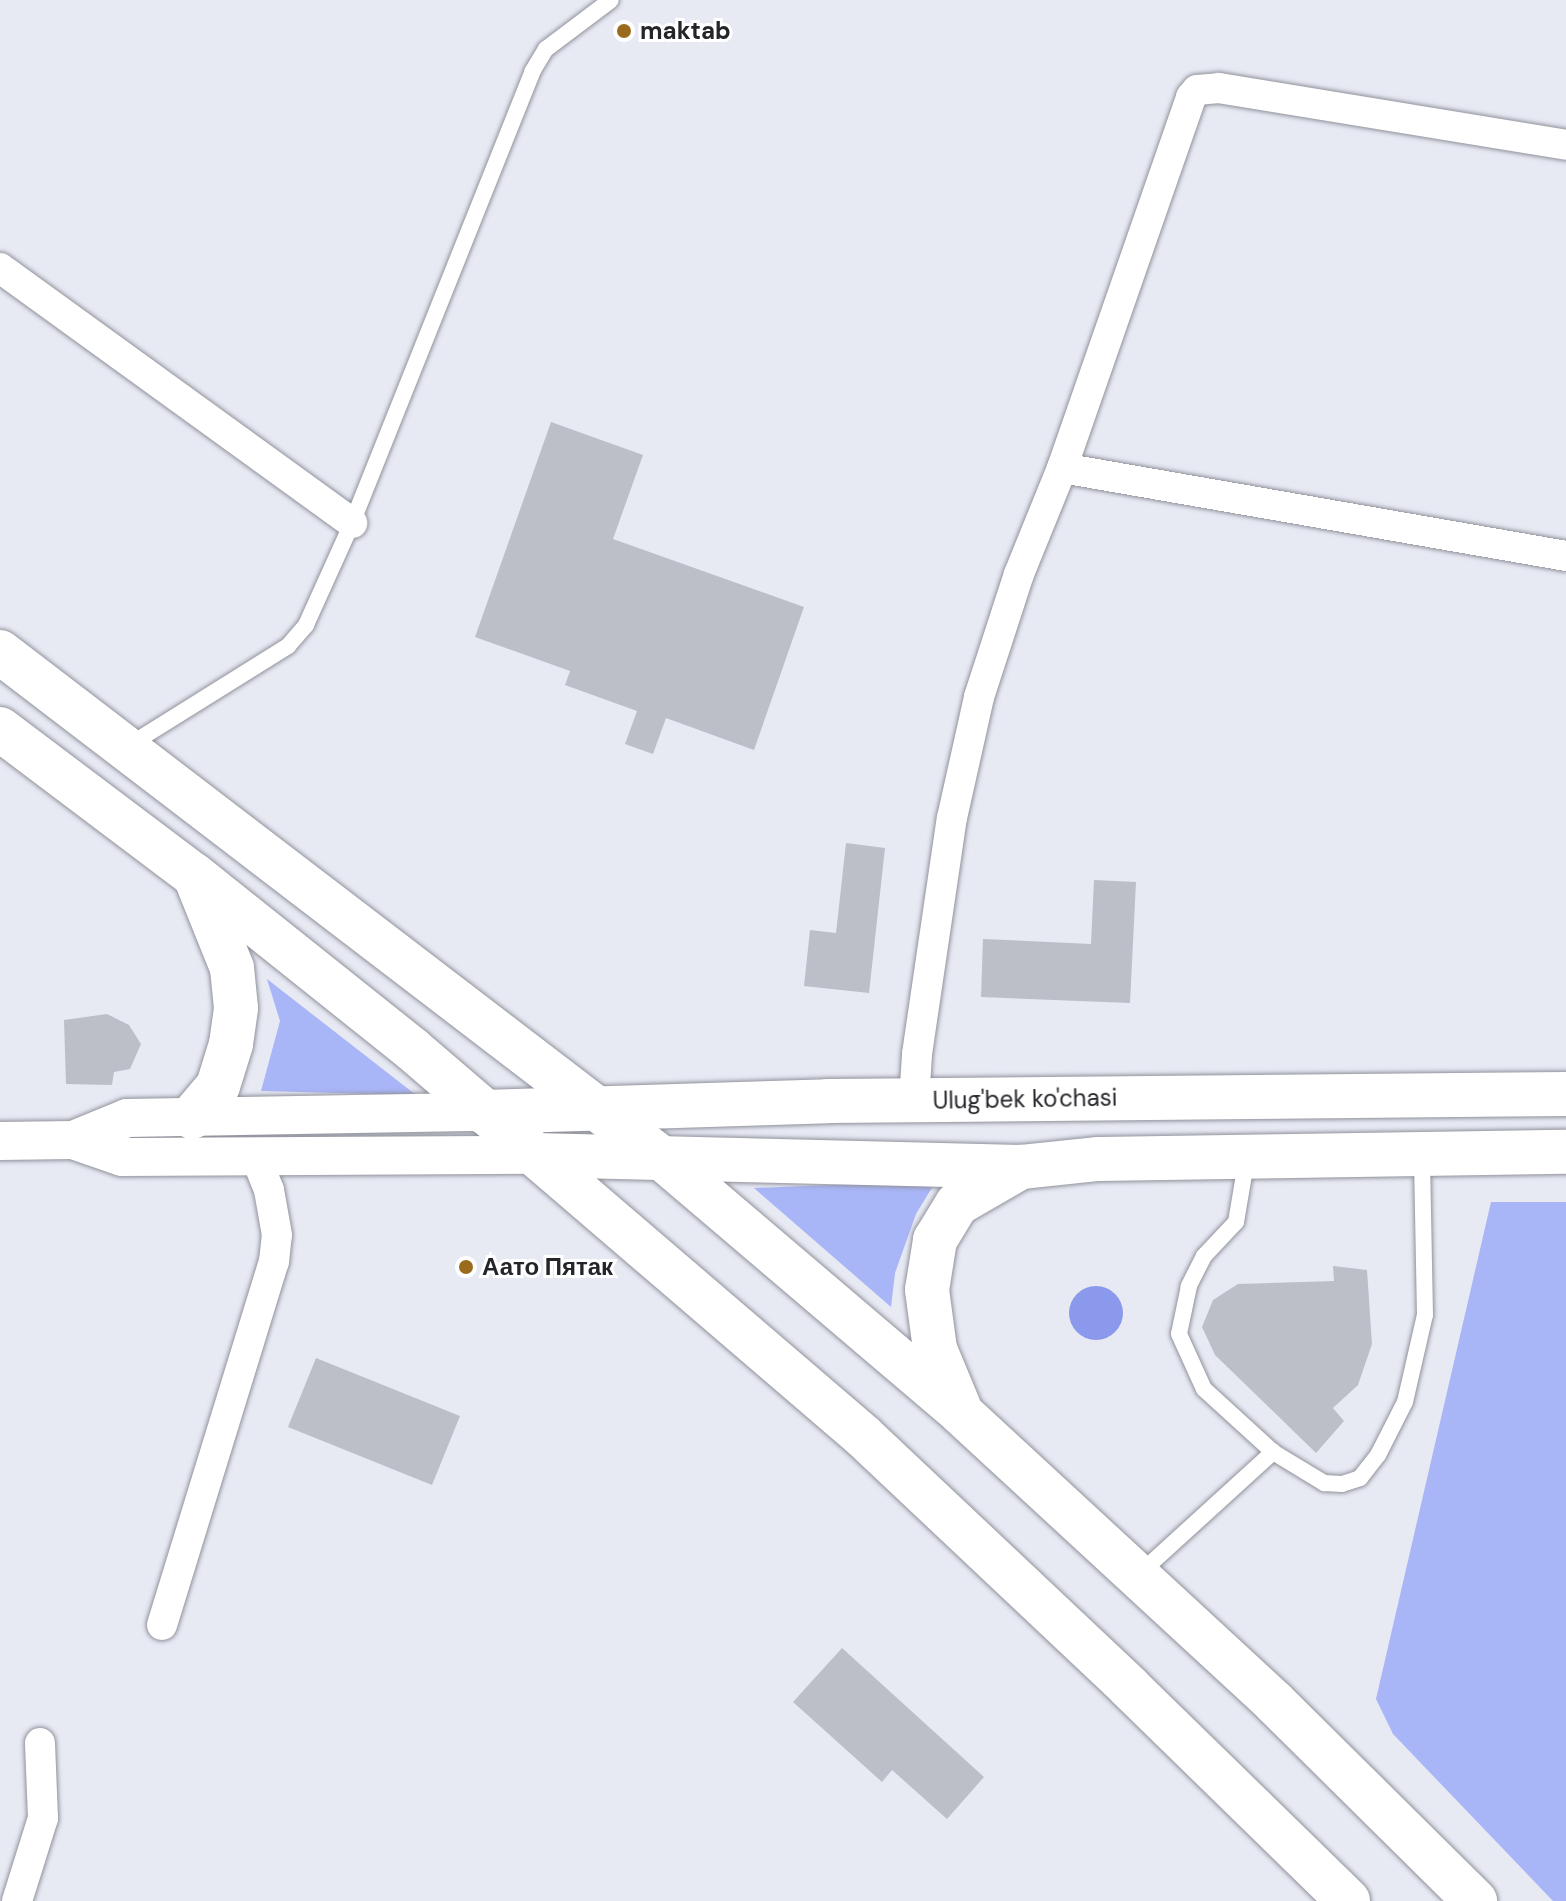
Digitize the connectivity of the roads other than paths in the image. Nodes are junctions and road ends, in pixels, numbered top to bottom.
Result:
1 (611, 0) edge
2 (1566, 145) edge
3 (0, 268) edge
4 (1062, 468) junction
5 (352, 523) junction
6 (1566, 556) edge
7 (0, 652) edge
8 (0, 729) edge
9 (123, 749) junction
10 (194, 875) junction
11 (1566, 1094) edge
12 (914, 1101) junction
13 (591, 1106) junction
14 (484, 1112) junction
15 (192, 1117) junction
16 (73, 1140) junction
17 (0, 1141) edge
18 (1566, 1152) edge
19 (1422, 1154) junction
20 (535, 1155) junction
21 (255, 1156) junction
22 (1247, 1156) junction
23 (664, 1160) junction
24 (1021, 1167) junction
25 (961, 1413) junction
26 (1273, 1452) junction
27 (1137, 1575) junction
28 (162, 1625) dead end
29 (40, 1743) dead end
30 (17, 1901) edge
31 (1348, 1901) edge
32 (1475, 1901) edge

1 - 5 lane
2 - 4 street
3 - 5 street
4 - 6 street
4 - 12 street
5 - 9 lane
7 - 9 main road
8 - 10 main road
9 - 13 main road
10 - 14 main road
10 - 15 main road
11 - 12 main road, Ulug'bek ko'chasi
12 - 13 main road, Ulug'bek ko'chasi
13 - 14 main road, Ulug'bek ko'chasi
13 - 23 main road
14 - 15 street
14 - 20 main road
15 - 16 street
16 - 17 street
16 - 21 street
18 - 19 main road
19 - 22 main road
19 - 26 lane
20 - 21 street
20 - 23 main road
20 - 31 main road
21 - 28 street
22 - 24 main road
22 - 26 lane
23 - 24 main road
23 - 25 main road
24 - 25 main road
25 - 27 main road
26 - 27 lane
27 - 32 main road
29 - 30 street

